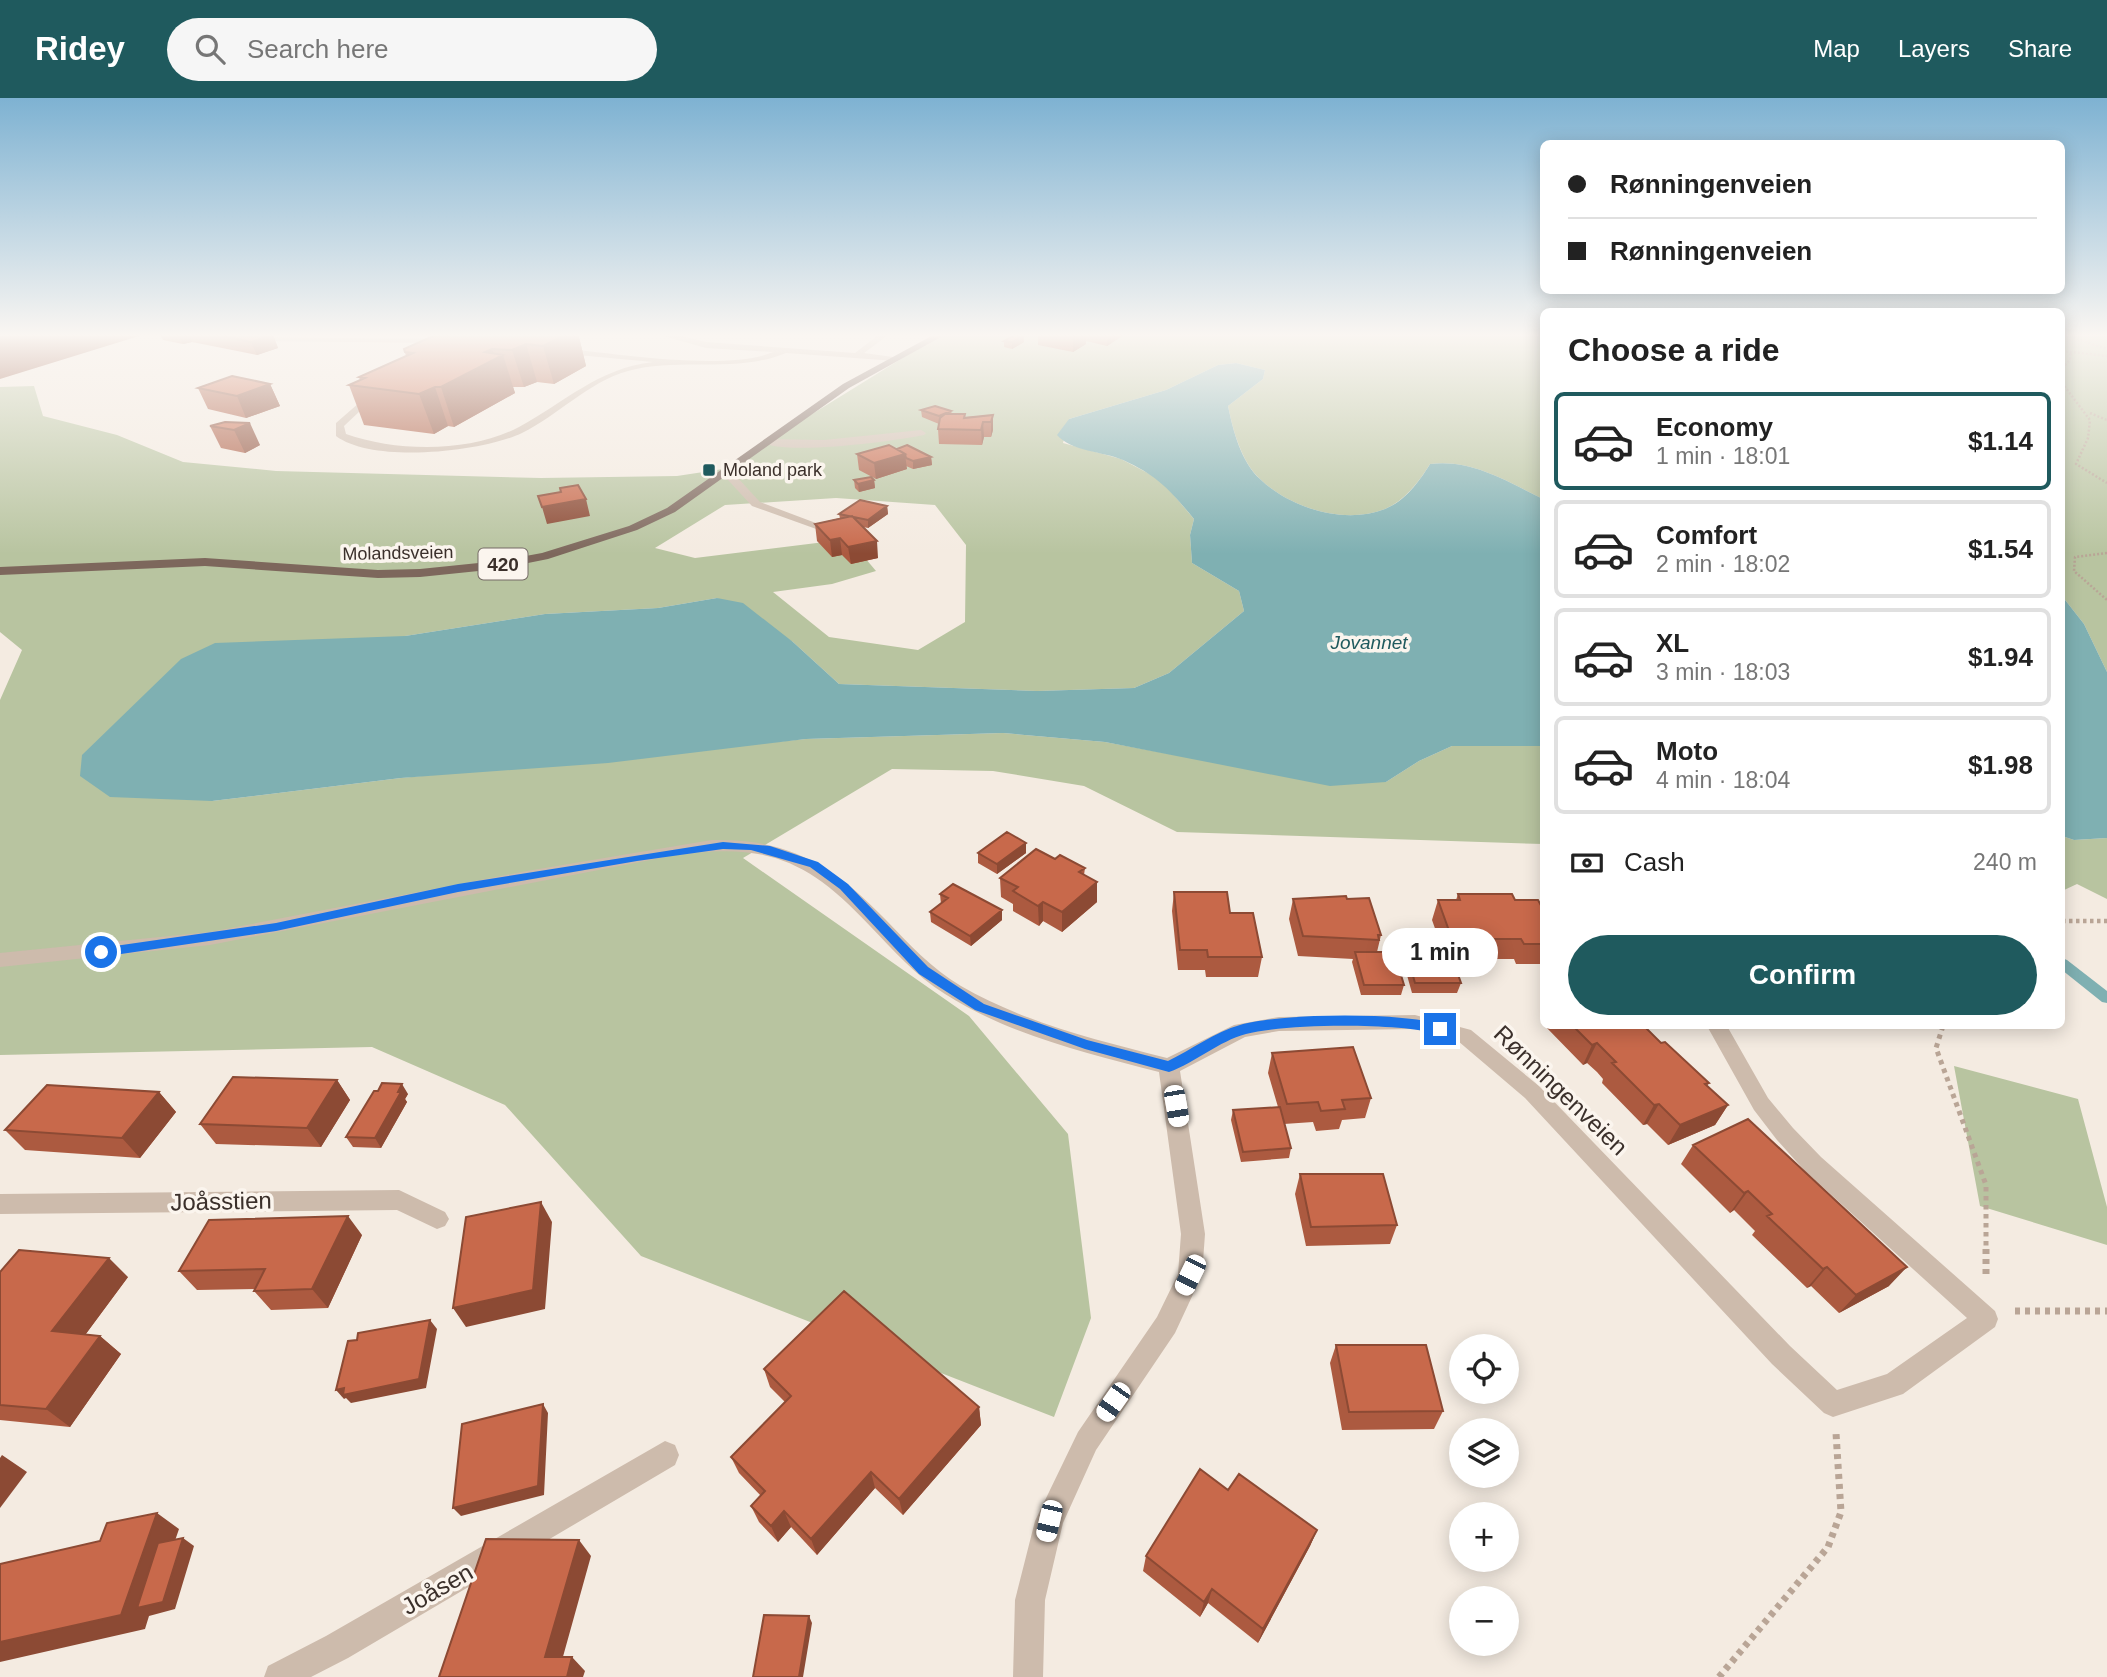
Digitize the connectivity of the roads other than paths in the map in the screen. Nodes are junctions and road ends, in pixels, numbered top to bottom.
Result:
1 (360, 407) edge
2 (559, 407) edge
3 (817, 407) edge
4 (921, 433) dead end
5 (768, 442) junction
6 (722, 475) junction
7 (823, 528) edge
8 (0, 571) edge
9 (0, 960) edge
10 (1719, 1029) edge
11 (1169, 1067) junction
12 (0, 1204) edge
13 (437, 1219) dead end
14 (665, 1455) dead end
15 (279, 1677) edge
16 (1028, 1677) edge

1 - 2 street
3 - 5 main road, Molandsveien / 420
4 - 5 street
5 - 6 main road, Molandsveien / 420
6 - 7 street
6 - 8 main road, Molandsveien / 420
9 - 11 street
10 - 11 street, Rønningenveien
11 - 16 street
12 - 13 street, Joåsstien
14 - 15 street, Joåsen

